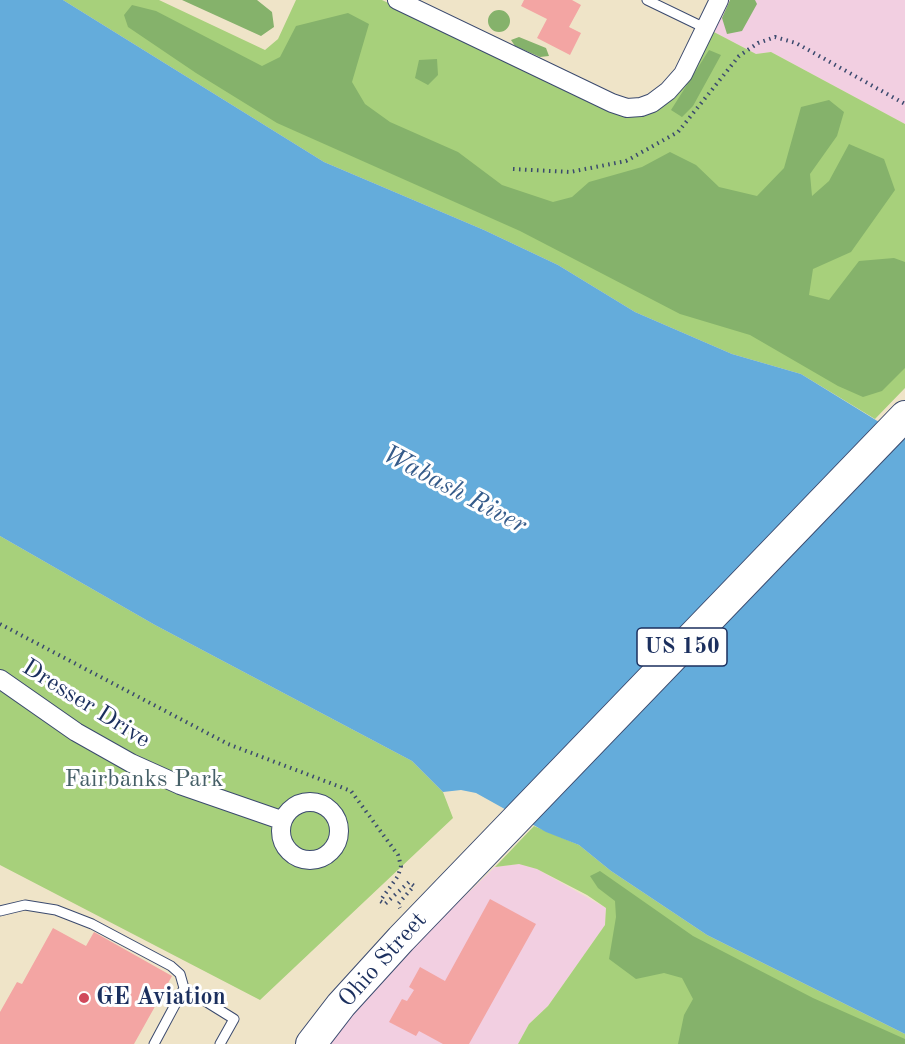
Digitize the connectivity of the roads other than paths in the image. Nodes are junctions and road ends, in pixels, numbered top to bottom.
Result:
1 (648, 0) edge
2 (719, 0) edge
3 (404, 1) edge
4 (705, 28) junction
5 (905, 416) edge
6 (0, 679) edge
7 (281, 820) dead end
8 (0, 911) edge
9 (184, 988) junction
10 (154, 1044) edge
11 (220, 1044) edge
12 (310, 1044) edge

1 - 4 lane
2 - 4 street
3 - 4 street
5 - 12 main road, Ohio Street / US 150
6 - 7 street, Dresser Drive
8 - 9 lane
9 - 10 lane
9 - 11 lane

